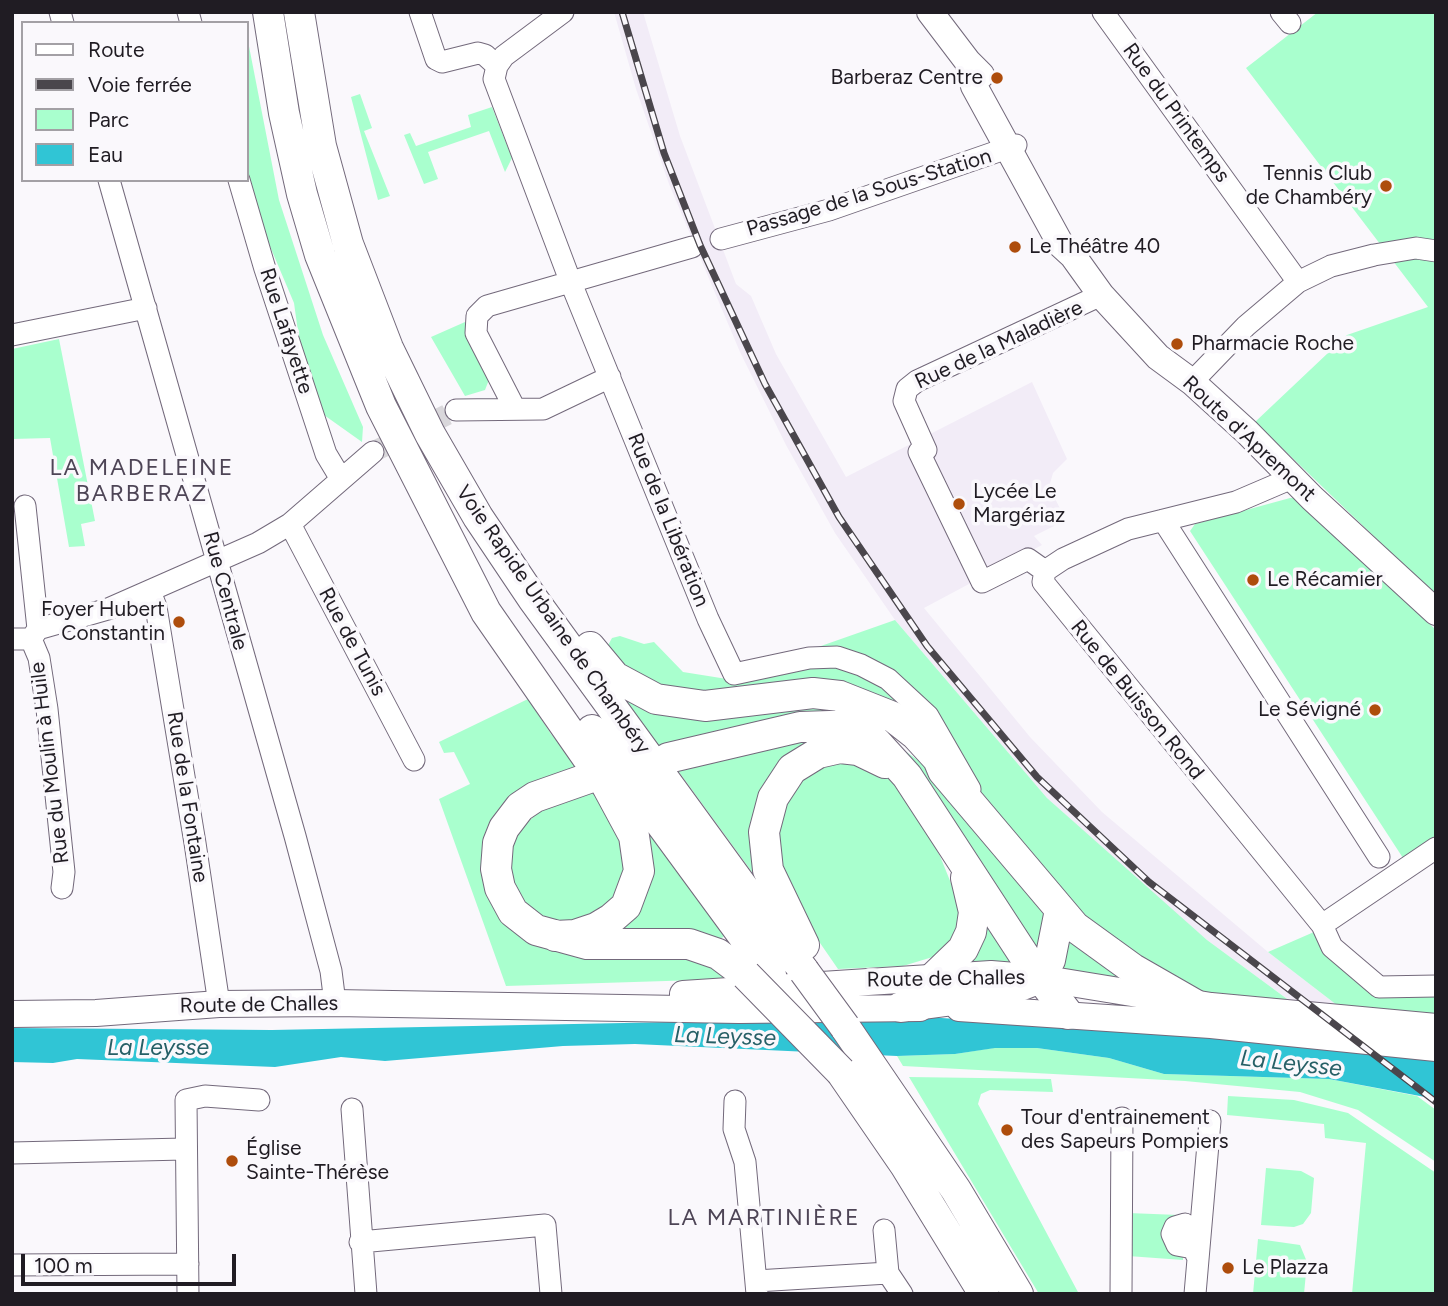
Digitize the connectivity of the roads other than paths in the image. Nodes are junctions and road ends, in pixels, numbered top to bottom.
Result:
1 (268, 12) edge
2 (299, 12) edge
3 (420, 12) edge
4 (563, 12) edge
5 (930, 12) edge
6 (1103, 12) edge
7 (496, 66) junction
8 (1012, 147) junction
9 (110, 182) edge
10 (240, 182) edge
11 (721, 239) dead end
12 (692, 247) dead end
13 (1436, 251) edge
14 (1298, 282) junction
15 (571, 283) junction
16 (1101, 295) junction
17 (146, 307) junction
18 (12, 335) edge
19 (610, 377) junction
20 (1192, 382) junction
21 (515, 409) junction
22 (456, 410) tunnel mouth
23 (373, 452) tunnel mouth
24 (408, 457) junction
25 (1292, 478) junction
26 (341, 479) junction
27 (25, 506) dead end
28 (478, 517) junction
29 (1163, 520) junction
30 (290, 524) junction
31 (215, 559) junction
32 (1045, 571) junction
33 (150, 590) junction
34 (1436, 612) edge
35 (27, 636) edge
36 (842, 724) junction
37 (668, 758) dead end
38 (414, 760) dead end
39 (943, 771) junction
40 (906, 776) junction
41 (589, 778) dead end
42 (974, 808) junction
43 (1436, 848) edge
44 (959, 855) junction
45 (1379, 857) dead end
46 (62, 888) dead end
47 (1060, 911) junction
48 (1322, 926) junction
49 (555, 936) junction
50 (810, 970) junction
51 (758, 974) junction
52 (934, 976) junction
53 (1040, 978) junction
54 (1436, 986) edge
55 (335, 1003) junction
56 (1195, 1003) junction
57 (219, 1004) junction
58 (506, 1006) junction
59 (901, 1007) junction
60 (12, 1014) edge
61 (1069, 1014) junction
62 (1433, 1031) edge
63 (259, 1100) dead end
64 (734, 1101) dead end
65 (352, 1109) dead end
66 (1122, 1118) dead end
67 (1210, 1121) dead end
68 (184, 1149) junction
69 (12, 1153) edge
70 (884, 1230) dead end
71 (360, 1242) junction
72 (188, 1264) junction
73 (12, 1265) edge
74 (888, 1273) junction
75 (757, 1288) edge
76 (188, 1294) edge
77 (366, 1294) edge
78 (551, 1294) edge
79 (902, 1294) edge
80 (985, 1294) edge
81 (1018, 1294) edge
82 (1121, 1294) edge
83 (1195, 1294) edge

1 - 24 highway
2 - 28 highway, Voie Rapide Urbaine de Chambéry
3 - 7 street
4 - 7 street
5 - 8 main road, Route d'Apremont
6 - 14 street, Rue du Printemps
7 - 15 street, Rue de la Libération
8 - 11 street, Passage de la Sous-Station
8 - 16 main road, Route d'Apremont
9 - 17 street, Rue Centrale
10 - 26 street, Rue Lafayette
12 - 15 street
13 - 14 street
14 - 20 street
15 - 19 street, Rue de la Libération
15 - 21 street
16 - 20 main road, Route d'Apremont
16 - 32 street, Rue de la Maladière
17 - 18 street
17 - 31 street, Rue Centrale
19 - 21 street
19 - 42 street, Rue de la Libération
20 - 25 main road, Route d'Apremont
21 - 22 street
23 - 26 street
24 - 49 highway
24 - 51 highway
25 - 29 street
25 - 34 main road, Route d'Apremont
26 - 30 street
27 - 35 street, Rue du Moulin à Huile
28 - 39 highway
28 - 50 highway, Voie Rapide Urbaine de Chambéry
29 - 32 street
29 - 45 street
30 - 31 street
30 - 38 street, Rue de Tunis
31 - 33 street
31 - 55 street, Rue Centrale
32 - 48 street, Rue de Buisson Rond
33 - 35 street
33 - 57 street, Rue de la Fontaine
35 - 46 street, Rue du Moulin à Huile
36 - 37 highway
36 - 39 highway
36 - 40 highway
39 - 42 highway
40 - 44 highway
40 - 50 highway
41 - 49 highway
42 - 47 highway
43 - 48 street
44 - 52 highway
44 - 53 highway
47 - 53 highway
47 - 56 highway
48 - 54 street, Rue de Buisson Rond
49 - 51 highway
50 - 81 highway, bridge
51 - 80 highway, bridge
52 - 53 main road, Route de Challes
52 - 58 main road, Route de Challes
53 - 56 main road, Route de Challes
53 - 59 highway
53 - 61 highway
55 - 57 main road, Route de Challes
55 - 58 main road, Route de Challes
56 - 62 main road, Route de Challes
57 - 60 main road, Route de Challes
58 - 59 main road, Route de Challes
59 - 61 main road, Route de Challes
61 - 62 main road, Route de Challes
63 - 68 street
64 - 75 street
65 - 71 street
66 - 82 street
67 - 83 street
68 - 69 street
68 - 72 street
70 - 74 street
71 - 77 street
71 - 78 street
72 - 73 street
72 - 76 street
74 - 75 street
74 - 79 street

